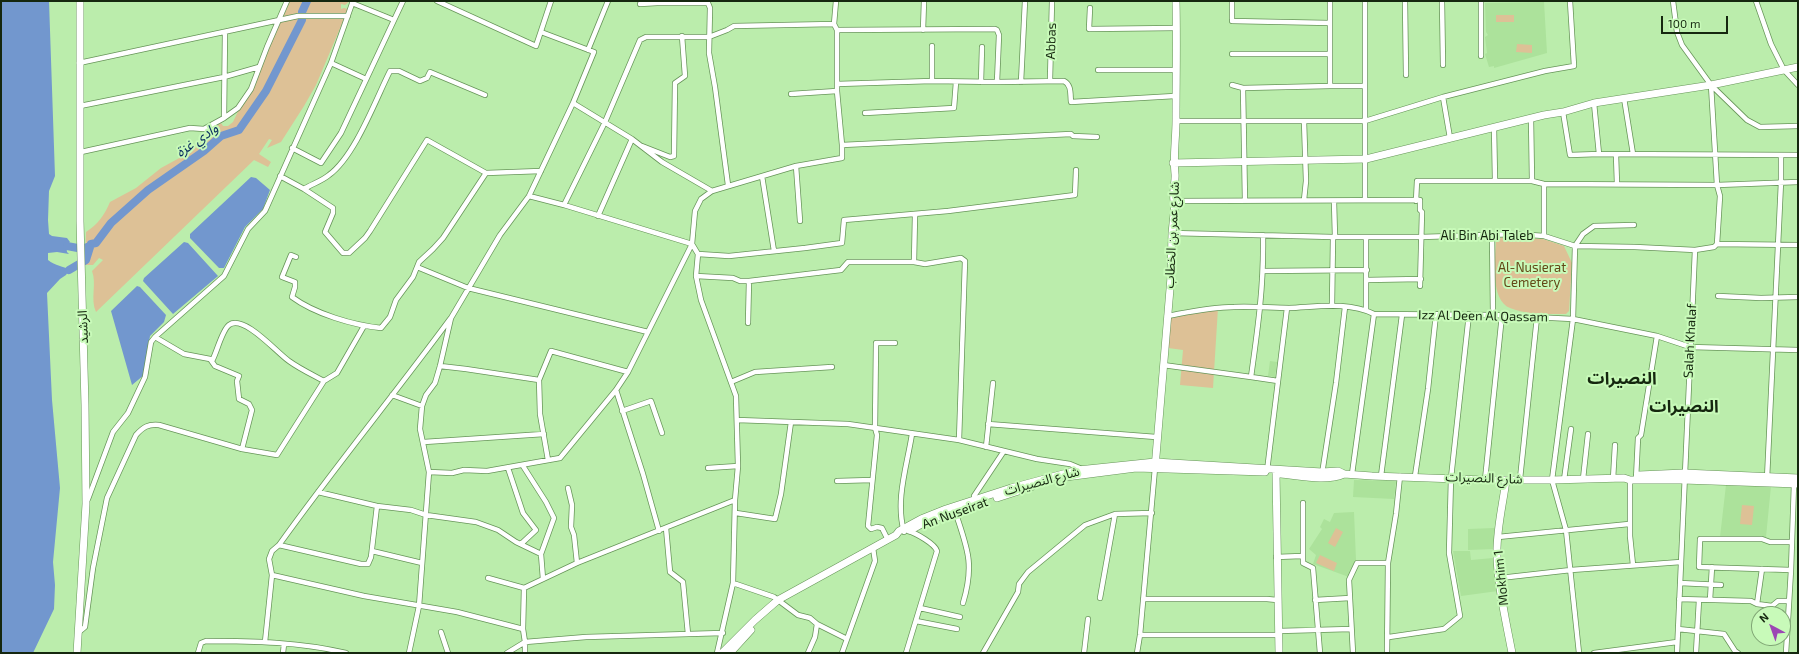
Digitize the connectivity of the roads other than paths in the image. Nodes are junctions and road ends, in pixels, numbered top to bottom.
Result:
1 (80, 1) edge
2 (287, 1) edge
3 (403, 1) edge
4 (437, 1) edge
5 (551, 1) edge
6 (608, 1) edge
7 (836, 1) edge
8 (924, 1) edge
9 (1025, 1) edge
10 (1052, 1) edge
11 (1176, 1) edge
12 (1232, 1) edge
13 (1330, 1) edge
14 (1365, 1) edge
15 (1406, 1) edge
16 (1442, 1) edge
17 (1481, 1) edge
18 (1570, 1) edge
19 (1673, 1) edge
20 (1756, 1) edge
21 (353, 2) edge
22 (640, 4) dead end
23 (1090, 8) dead end
24 (348, 16) junction
25 (394, 20) junction
26 (279, 21) junction
27 (1330, 23) junction
28 (834, 24) junction
29 (1177, 28) junction
30 (836, 30) junction
31 (923, 30) junction
32 (225, 32) junction
33 (541, 32) junction
34 (682, 36) junction
35 (709, 37) junction
36 (932, 46) dead end
37 (982, 47) dead end
38 (588, 50) junction
39 (1232, 54) dead end
40 (1330, 54) junction
41 (1481, 56) dead end
42 (80, 62) junction
43 (331, 63) junction
44 (1443, 65) dead end
45 (259, 67) junction
46 (1798, 67) edge
47 (1098, 70) dead end
48 (1176, 70) junction
49 (1784, 70) junction
50 (1406, 75) dead end
51 (224, 77) junction
52 (366, 79) junction
53 (1050, 80) junction
54 (932, 81) junction
55 (956, 82) junction
56 (981, 82) junction
57 (997, 82) junction
58 (1021, 82) junction
59 (837, 84) junction
60 (1232, 85) dead end
61 (1711, 85) junction
62 (1798, 85) edge
63 (1330, 86) junction
64 (1364, 86) junction
65 (1243, 88) junction
66 (837, 91) junction
67 (790, 94) dead end
68 (485, 95) dead end
69 (1175, 96) junction
70 (1443, 98) junction
71 (1624, 98) junction
72 (573, 103) junction
73 (1594, 103) junction
74 (80, 106) junction
75 (1563, 112) junction
76 (865, 113) dead end
77 (224, 118) junction
78 (1531, 118) junction
79 (1176, 121) junction
80 (1244, 121) junction
81 (1304, 121) junction
82 (1365, 121) junction
83 (605, 122) junction
84 (1798, 126) edge
85 (1494, 127) junction
86 (1097, 137) dead end
87 (1450, 138) junction
88 (632, 139) junction
89 (842, 145) junction
90 (641, 146) junction
91 (292, 148) junction
92 (81, 152) junction
93 (1600, 154) junction
94 (1633, 154) junction
95 (1715, 154) junction
96 (1616, 155) junction
97 (1781, 155) junction
98 (1798, 155) edge
99 (1366, 159) junction
100 (1304, 160) junction
101 (1245, 161) junction
102 (1173, 163) junction
103 (796, 166) junction
104 (1076, 170) dead end
105 (541, 171) junction
106 (486, 173) junction
107 (280, 176) junction
108 (762, 176) junction
109 (1495, 180) junction
110 (1532, 181) junction
111 (1781, 182) junction
112 (1798, 182) edge
113 (1544, 184) junction
114 (1617, 184) junction
115 (728, 185) junction
116 (1717, 185) junction
117 (304, 189) junction
118 (712, 191) junction
119 (529, 196) junction
120 (1304, 200) junction
121 (1365, 200) junction
122 (1416, 200) junction
123 (1173, 201) junction
124 (1245, 201) junction
125 (1334, 201) junction
126 (564, 205) junction
127 (915, 214) junction
128 (598, 216) junction
129 (800, 221) dead end
130 (1634, 225) dead end
131 (1172, 232) junction
132 (1492, 234) junction
133 (1263, 235) junction
134 (1544, 236) junction
135 (1334, 237) junction
136 (1366, 237) junction
137 (1421, 237) junction
138 (692, 244) junction
139 (1717, 244) junction
140 (1778, 244) junction
141 (1798, 245) edge
142 (1575, 246) junction
143 (1695, 250) junction
144 (774, 251) junction
145 (698, 254) junction
146 (296, 257) dead end
147 (914, 262) junction
148 (417, 267) junction
149 (1333, 270) junction
150 (1366, 270) junction
151 (1264, 271) junction
152 (696, 276) junction
153 (1421, 279) junction
154 (1366, 280) junction
155 (749, 281) junction
156 (1420, 286) dead end
157 (468, 288) junction
158 (1718, 296) dead end
159 (1775, 297) junction
160 (1798, 297) edge
161 (1332, 306) junction
162 (1261, 307) junction
163 (1345, 307) junction
164 (1287, 308) junction
165 (1366, 310) junction
166 (1374, 314) junction
167 (1436, 314) junction
168 (1469, 314) junction
169 (1402, 315) junction
170 (1493, 315) junction
171 (1502, 315) junction
172 (1167, 316) junction
173 (1537, 317) junction
174 (451, 318) junction
175 (1573, 319) junction
176 (748, 323) dead end
177 (364, 326) junction
178 (648, 332) junction
179 (1657, 336) junction
180 (155, 337) junction
181 (895, 342) dead end
182 (1690, 347) junction
183 (1773, 350) junction
184 (1798, 350) edge
185 (212, 361) junction
186 (1163, 365) junction
187 (440, 366) junction
188 (832, 367) dead end
189 (628, 372) junction
190 (1251, 377) junction
191 (539, 380) junction
192 (324, 381) junction
193 (1278, 381) junction
194 (731, 382) junction
195 (993, 383) dead end
196 (616, 390) junction
197 (392, 395) junction
198 (422, 406) junction
199 (622, 411) junction
200 (737, 420) junction
201 (791, 422) junction
202 (988, 424) junction
203 (875, 428) junction
204 (1571, 429) dead end
205 (662, 433) dead end
206 (544, 434) junction
207 (912, 434) junction
208 (1588, 434) dead end
209 (1156, 437) junction
210 (959, 440) junction
211 (424, 442) junction
212 (1615, 445) dead end
213 (986, 447) junction
214 (242, 449) junction
215 (1004, 451) junction
216 (548, 460) junction
217 (1155, 465) junction
218 (523, 466) junction
219 (738, 466) junction
220 (508, 468) junction
221 (708, 468) dead end
222 (1267, 470) junction
223 (429, 472) junction
224 (1086, 472) junction
225 (1276, 473) junction
226 (1348, 474) junction
227 (1321, 475) junction
228 (1381, 476) junction
229 (1400, 476) junction
230 (1415, 476) junction
231 (1684, 476) junction
232 (1451, 478) junction
233 (1631, 478) junction
234 (1520, 479) junction
235 (1583, 479) junction
236 (1613, 479) junction
237 (872, 480) junction
238 (1485, 480) junction
239 (1506, 480) junction
240 (1552, 480) junction
241 (1564, 480) junction
242 (1767, 480) junction
243 (837, 481) dead end
244 (1797, 482) edge
245 (568, 488) dead end
246 (318, 492) junction
247 (735, 500) junction
248 (976, 501) junction
249 (1303, 503) dead end
250 (86, 504) junction
251 (377, 506) junction
252 (955, 511) junction
253 (1152, 512) junction
254 (736, 513) junction
255 (1115, 514) junction
256 (426, 515) junction
257 (1630, 524) junction
258 (666, 528) junction
259 (1566, 530) junction
260 (659, 531) junction
261 (905, 531) junction
262 (1498, 537) junction
263 (888, 540) junction
264 (1792, 542) junction
265 (521, 544) junction
266 (279, 545) junction
267 (873, 548) junction
268 (372, 551) junction
269 (541, 554) junction
270 (1302, 556) junction
271 (1276, 557) junction
272 (1681, 562) junction
273 (422, 563) junction
274 (577, 563) junction
275 (1388, 563) junction
276 (1633, 565) junction
277 (1712, 567) junction
278 (1762, 569) junction
279 (1571, 570) junction
280 (1791, 570) junction
281 (272, 575) junction
282 (488, 578) dead end
283 (1500, 578) junction
284 (543, 579) junction
285 (733, 583) junction
286 (1680, 583) junction
287 (1711, 584) junction
288 (1721, 585) dead end
289 (524, 588) junction
290 (1100, 598) dead end
291 (1143, 598) junction
292 (1350, 598) junction
293 (1679, 599) junction
294 (778, 600) junction
295 (1277, 600) junction
296 (1315, 600) junction
297 (1699, 600) junction
298 (1710, 600) junction
299 (1789, 601) junction
300 (963, 602) dead end
301 (1758, 604) junction
302 (419, 606) junction
303 (920, 608) junction
304 (767, 609) junction
305 (960, 617) dead end
306 (1088, 619) dead end
307 (916, 621) junction
308 (817, 624) junction
309 (1351, 628) junction
310 (522, 629) junction
311 (957, 629) dead end
312 (1678, 629) junction
313 (1317, 630) junction
314 (440, 632) dead end
315 (1696, 632) junction
316 (1279, 633) junction
317 (78, 634) junction
318 (688, 634) junction
319 (723, 634) junction
320 (1140, 635) junction
321 (1389, 637) junction
322 (847, 638) junction
323 (266, 642) junction
324 (525, 642) junction
325 (1678, 642) junction
326 (284, 644) junction
327 (737, 649) edge
328 (77, 653) edge
329 (198, 653) edge
330 (283, 653) edge
331 (346, 653) edge
332 (409, 653) edge
333 (448, 653) edge
334 (507, 653) edge
335 (524, 653) edge
336 (717, 653) edge
337 (722, 653) edge
338 (730, 653) edge
339 (808, 653) edge
340 (842, 653) edge
341 (906, 653) edge
342 (983, 653) edge
343 (1084, 653) edge
344 (1137, 653) edge
345 (1279, 653) edge
346 (1320, 653) edge
347 (1353, 653) edge
348 (1387, 653) edge
349 (1512, 653) edge
350 (1579, 653) edge
351 (1594, 653) edge
352 (1677, 653) edge
353 (1696, 653) edge
354 (1738, 653) edge
355 (1786, 653) edge

1 - 42 main road, الرشيد
2 - 26 street
3 - 25 street
4 - 33 street
5 - 33 street
6 - 38 street
7 - 28 street
8 - 31 street
9 - 58 street
10 - 53 street, Abbas
11 - 29 main road, شارع عمر بن الخطاب
12 - 27 street
13 - 27 street
14 - 64 street
15 - 50 street
16 - 44 street
17 - 41 street
18 - 70 street
19 - 61 street
20 - 49 street
21 - 24 street
21 - 25 street
22 - 35 street
23 - 29 street
24 - 26 street
24 - 43 street
25 - 52 street
26 - 32 street
26 - 45 street
27 - 40 street
28 - 30 street
28 - 35 street
29 - 48 main road, شارع عمر بن الخطاب
30 - 31 street
30 - 59 street
31 - 57 street
32 - 42 street
32 - 51 street
33 - 38 street
34 - 35 street
34 - 83 street
34 - 90 street
35 - 115 street
36 - 54 street
37 - 56 street
38 - 72 street
39 - 40 street
40 - 63 street
42 - 74 main road, الرشيد
43 - 52 street
43 - 91 street
45 - 51 street
45 - 77 street
46 - 49 main road
47 - 48 street
48 - 69 main road, شارع عمر بن الخطاب
49 - 61 main road
49 - 62 street
51 - 74 street
51 - 77 street
52 - 91 street
53 - 58 street
53 - 69 street
54 - 55 street
54 - 59 street
55 - 56 street
55 - 76 street
56 - 57 street
57 - 58 street
59 - 66 street
60 - 65 street
61 - 71 main road
61 - 84 street
61 - 95 street
63 - 64 street
63 - 65 street
64 - 82 street
65 - 80 street
66 - 67 street
66 - 89 street
68 - 117 street
69 - 79 main road, شارع عمر بن الخطاب
70 - 82 street
70 - 87 street
71 - 73 main road
71 - 94 street
72 - 83 street
72 - 105 street
73 - 75 main road
73 - 93 street
74 - 92 main road, الرشيد
75 - 78 main road
75 - 93 street
77 - 92 street
78 - 85 main road
78 - 110 street
79 - 80 street
79 - 102 main road, شارع عمر بن الخطاب
80 - 81 street
80 - 101 street
81 - 82 street
81 - 100 street
82 - 99 street
83 - 88 street
83 - 126 street
85 - 87 main road
85 - 109 street
86 - 89 street
87 - 99 main road
88 - 90 street
88 - 128 street
89 - 103 street
90 - 118 street
91 - 107 street
92 - 250 main road, الرشيد
93 - 96 street
94 - 95 street
94 - 96 street
95 - 97 street
95 - 116 street
96 - 114 street
97 - 98 street
97 - 111 street
99 - 100 main road
99 - 121 street
100 - 101 main road
100 - 120 street
101 - 102 main road
101 - 124 street
102 - 123 main road, شارع عمر بن الخطاب
103 - 108 street
103 - 129 street
104 - 127 street
105 - 106 street
105 - 119 street
106 - 117 street
106 - 148 street
107 - 117 street
107 - 180 street
108 - 115 street
108 - 144 street
109 - 110 street
109 - 122 street
110 - 113 street
111 - 112 street
111 - 116 street
111 - 140 street
113 - 114 street
113 - 134 street
114 - 116 street
115 - 118 street
116 - 139 street
118 - 138 street
119 - 126 street
119 - 157 street
120 - 124 street
120 - 125 street
121 - 122 street
121 - 125 street
122 - 137 street
123 - 124 street
123 - 131 main road, شارع عمر بن الخطاب
125 - 135 street
126 - 128 street
127 - 144 street
127 - 147 street
128 - 138 street
130 - 142 street
131 - 133 street, Ali Bin Abi Taleb
131 - 172 main road, شارع عمر بن الخطاب
132 - 134 street, Ali Bin Abi Taleb
132 - 137 street, Ali Bin Abi Taleb
132 - 170 street
133 - 135 street, Ali Bin Abi Taleb
133 - 151 street
134 - 142 street, Ali Bin Abi Taleb
135 - 136 street, Ali Bin Abi Taleb
135 - 149 street
136 - 137 street, Ali Bin Abi Taleb
136 - 150 street
137 - 153 street
138 - 145 street
138 - 178 street
139 - 140 street, Ali Bin Abi Taleb
139 - 143 street, Ali Bin Abi Taleb
140 - 141 street, Ali Bin Abi Taleb
140 - 159 street
142 - 143 street, Ali Bin Abi Taleb
142 - 175 street
143 - 182 street, Salah Khalaf
144 - 145 street
145 - 152 street
146 - 177 street
147 - 155 street
147 - 210 street
148 - 157 street
148 - 177 street
149 - 150 street
149 - 151 street
149 - 161 street
150 - 154 street
151 - 162 street
152 - 155 street
152 - 194 street
153 - 154 street
153 - 156 street
154 - 165 street
155 - 176 street
157 - 174 street
157 - 178 street
158 - 159 street
159 - 160 street
159 - 183 street
161 - 163 street, Izz Al Deen Al Qassam
161 - 164 street, Izz Al Deen Al Qassam
162 - 164 street, Izz Al Deen Al Qassam
162 - 172 street, Izz Al Deen Al Qassam
162 - 190 street
163 - 165 street, Izz Al Deen Al Qassam
163 - 227 street
164 - 193 street
165 - 166 street, Izz Al Deen Al Qassam
166 - 169 street, Izz Al Deen Al Qassam
166 - 226 street
167 - 168 street, Izz Al Deen Al Qassam
167 - 169 street, Izz Al Deen Al Qassam
167 - 230 street
168 - 170 street, Izz Al Deen Al Qassam
168 - 232 street
169 - 228 street
170 - 171 street, Izz Al Deen Al Qassam
171 - 173 street, Izz Al Deen Al Qassam
171 - 238 street
172 - 186 main road, شارع عمر بن الخطاب
173 - 175 street, Izz Al Deen Al Qassam
173 - 234 street
174 - 187 street
174 - 197 street
175 - 179 street, Izz Al Deen Al Qassam
175 - 240 street
177 - 192 street
178 - 189 street
179 - 182 street, Izz Al Deen Al Qassam
179 - 233 street
180 - 185 street
180 - 250 street
181 - 203 street
182 - 183 street, Izz Al Deen Al Qassam
182 - 231 street, Salah Khalaf
183 - 184 street, Izz Al Deen Al Qassam
183 - 242 street
185 - 192 street
185 - 214 street
186 - 190 street
186 - 209 main road, شارع عمر بن الخطاب
187 - 191 street
187 - 198 street
188 - 194 street
189 - 191 street
189 - 196 street
190 - 193 street
191 - 206 street
192 - 214 street
193 - 222 street
194 - 200 street
195 - 202 street
196 - 199 street
196 - 216 street
197 - 198 street
197 - 246 street
198 - 211 street
199 - 205 street
199 - 260 street
200 - 201 street
200 - 219 street
201 - 203 street
201 - 254 street
202 - 209 street
202 - 213 street
203 - 207 street
203 - 237 street
204 - 241 street
206 - 211 street
206 - 216 street
207 - 210 street
207 - 261 street
208 - 235 street
209 - 217 main road, شارع عمر بن الخطاب
210 - 213 street
211 - 223 street
212 - 236 street
213 - 215 street
214 - 317 street
215 - 224 street
215 - 248 street
216 - 218 street
217 - 222 main road, شارع النصيرات
217 - 224 main road, شارع النصيرات
217 - 253 street
218 - 220 street
218 - 269 street
219 - 221 street
219 - 247 street
220 - 223 street
220 - 265 street
222 - 225 main road, شارع النصيرات
222 - 227 main road, شارع النصيرات
223 - 256 street
224 - 248 main road, An Nuseirat
225 - 227 main road, شارع النصيرات
225 - 271 main road
226 - 227 main road, شارع النصيرات
226 - 228 main road, شارع النصيرات
228 - 229 main road, شارع النصيرات
229 - 230 main road, شارع النصيرات
229 - 275 street
230 - 232 main road, شارع النصيرات
231 - 233 main road, شارع النصيرات
231 - 242 main road, شارع النصيرات
231 - 272 street, Salah Khalaf
232 - 238 main road, شارع النصيرات
232 - 321 street
233 - 236 main road, شارع النصيرات
233 - 257 street
234 - 239 main road, شارع النصيرات
234 - 240 main road, شارع النصيرات
235 - 236 main road, شارع النصيرات
235 - 241 main road, شارع النصيرات
237 - 243 street
237 - 263 street
238 - 239 main road, شارع النصيرات
239 - 262 main road, Mokhim 1
240 - 241 main road, شارع النصيرات
240 - 259 street
242 - 244 main road, شارع النصيرات
244 - 264 street
245 - 274 street
246 - 251 street
246 - 266 street
247 - 254 street
247 - 258 street
248 - 252 main road, An Nuseirat
248 - 261 main road
249 - 270 street
250 - 317 main road, الرشيد
251 - 256 street
251 - 268 street
252 - 261 main road, An Nuseirat
252 - 300 street
253 - 255 street
253 - 291 street
254 - 285 street
255 - 290 street
255 - 342 street
256 - 265 street
256 - 273 street
257 - 259 street
257 - 276 street
258 - 260 street
258 - 318 street
259 - 262 street
259 - 279 street
260 - 274 street
261 - 263 main road, An Nuseirat
261 - 303 street
262 - 283 main road, Mokhim 1
263 - 267 main road
264 - 277 street
264 - 280 street
265 - 269 street
266 - 268 street
266 - 281 street
267 - 294 main road
267 - 322 street
268 - 273 street
269 - 284 street
270 - 271 street
270 - 296 street
271 - 295 main road
272 - 276 street
272 - 286 street, Salah Khalaf
273 - 302 street
274 - 284 street
275 - 292 street
275 - 321 street
276 - 279 street
277 - 278 street
277 - 287 street
278 - 280 street
278 - 301 street
279 - 283 street
279 - 350 street
280 - 299 street
281 - 302 street
281 - 323 street
282 - 289 street
283 - 349 main road, Mokhim 1
284 - 289 street
285 - 294 street
285 - 319 street
286 - 287 street
286 - 293 street, Salah Khalaf
287 - 288 street
287 - 298 street
289 - 310 street
291 - 295 street
291 - 320 street
292 - 296 street
292 - 309 street
293 - 297 street
293 - 312 street, Salah Khalaf
294 - 304 main road
294 - 308 street
295 - 316 main road
296 - 313 street
297 - 298 street
297 - 315 street
298 - 301 street
299 - 301 street
299 - 355 street
302 - 310 street
302 - 332 street
303 - 305 street
303 - 307 street
304 - 327 main road
304 - 337 main road
306 - 343 street
307 - 311 street
307 - 341 street
308 - 322 street
308 - 339 street
309 - 313 street
309 - 347 street
310 - 324 street
312 - 315 street
312 - 325 street, Salah Khalaf
313 - 316 street
313 - 346 street
314 - 333 street
315 - 353 street
315 - 354 street
316 - 320 street
316 - 345 main road
317 - 328 main road, الرشيد
318 - 319 street
318 - 324 street
319 - 336 street
320 - 344 street
321 - 348 street
322 - 340 street
323 - 326 street
323 - 329 street
324 - 334 street
324 - 335 street
325 - 351 street
325 - 352 street, Salah Khalaf
326 - 330 street
326 - 331 street
327 - 338 main road

